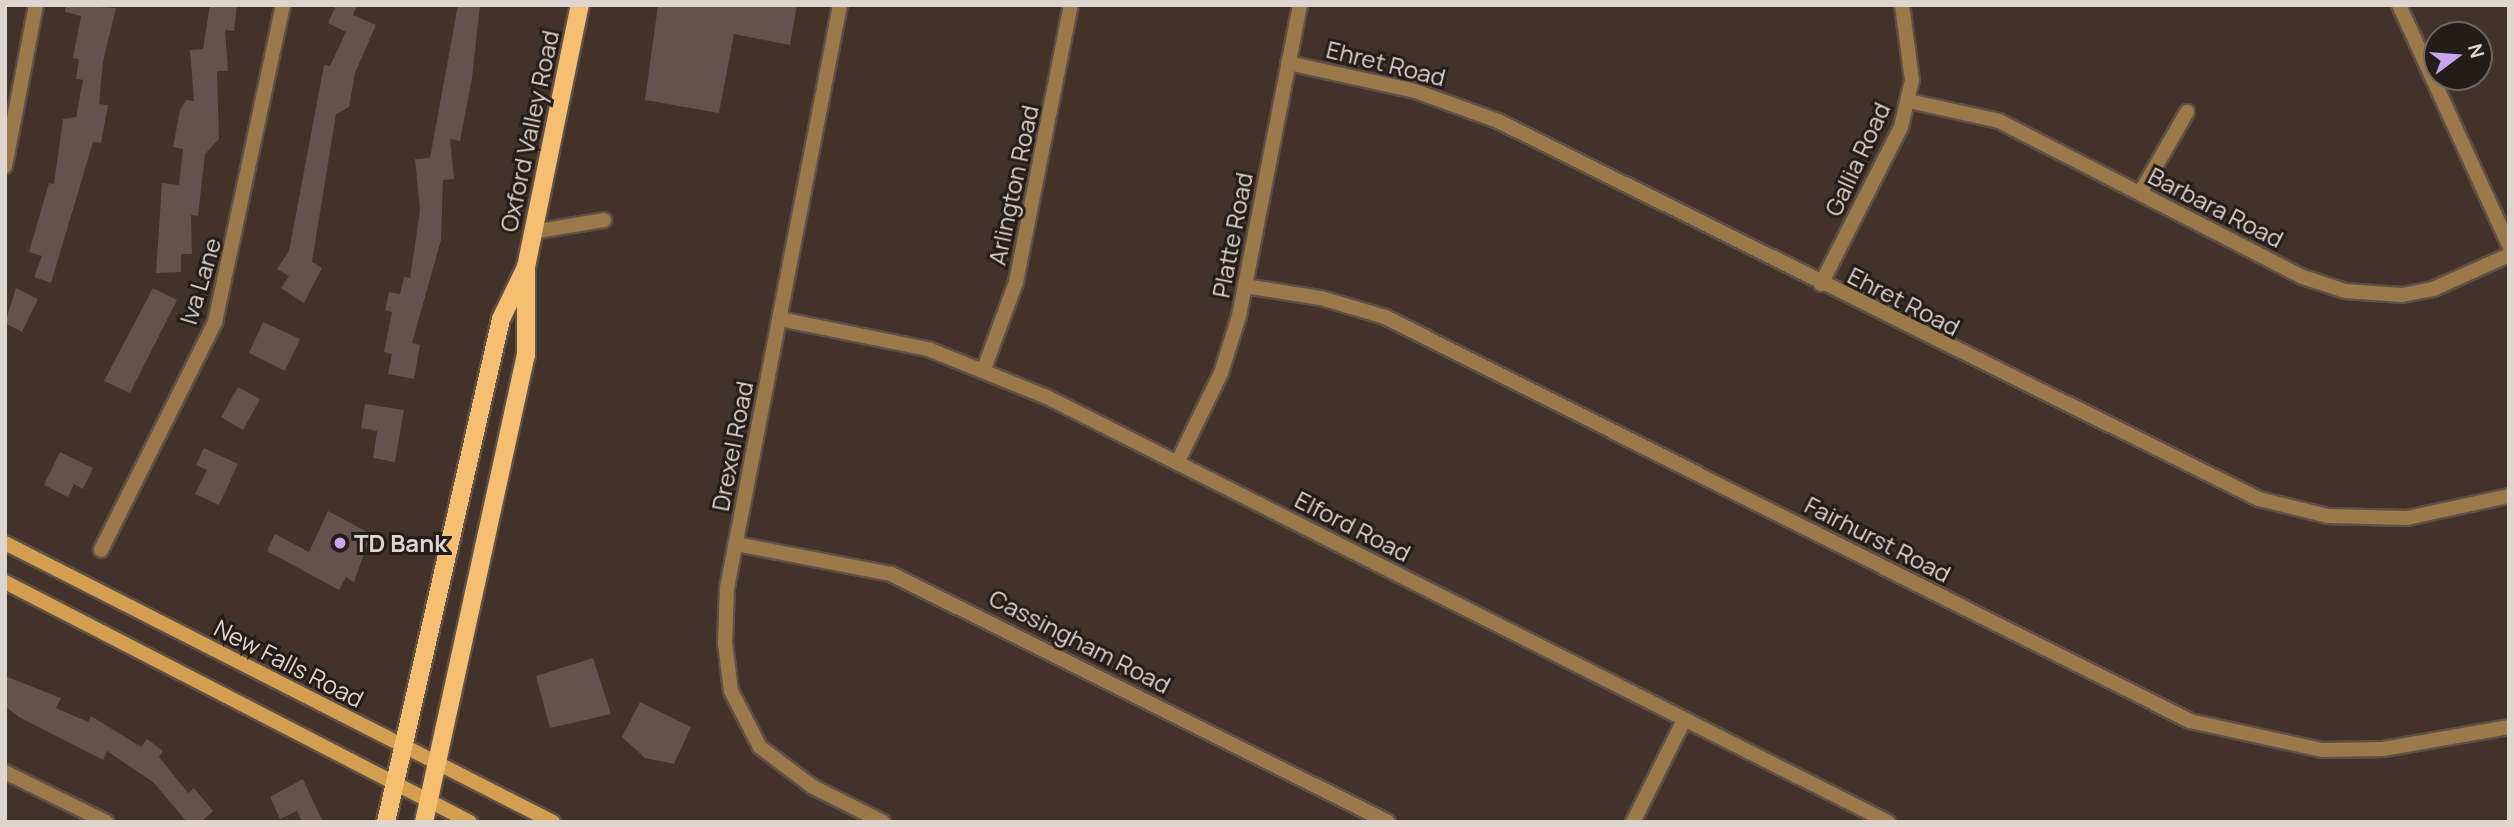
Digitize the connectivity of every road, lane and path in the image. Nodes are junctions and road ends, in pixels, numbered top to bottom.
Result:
1 (36, 5) edge
2 (283, 5) edge
3 (580, 5) edge
4 (840, 5) edge
5 (1071, 5) edge
6 (1300, 5) edge
7 (1902, 5) edge
8 (2399, 5) edge
9 (1289, 63) junction
10 (1909, 100) junction
11 (2187, 112) dead end
12 (5, 166) edge
13 (2140, 193) junction
14 (604, 220) dead end
15 (533, 232) junction
16 (2509, 245) edge
17 (2509, 255) edge
18 (526, 267) junction
19 (1821, 284) junction
20 (1245, 286) junction
21 (780, 319) junction
22 (984, 369) junction
23 (1177, 463) junction
24 (2509, 496) edge
25 (5, 543) edge
26 (736, 544) junction
27 (101, 550) dead end
28 (5, 582) edge
29 (1684, 720) junction
30 (2509, 727) edge
31 (405, 748) junction
32 (436, 763) junction
33 (5, 772) edge
34 (396, 783) junction
35 (429, 800) junction
36 (106, 822) edge
37 (387, 822) edge
38 (425, 822) edge
39 (470, 822) edge
40 (553, 822) edge
41 (883, 822) edge
42 (1388, 822) edge
43 (1633, 822) edge
44 (1888, 822) edge

1 - 12 street
2 - 27 street, Iva Lane
3 - 15 main road, Oxford Valley Road
4 - 21 street, Drexel Road
5 - 22 street, Arlington Road
6 - 9 street, Platte Road
7 - 10 street, Gallia Road
8 - 16 street
9 - 19 street, Ehret Road
9 - 20 street, Platte Road
10 - 13 street, Barbara Road
10 - 19 street, Gallia Road
11 - 13 street
13 - 17 street, Barbara Road
14 - 15 street
15 - 18 main road, Oxford Valley Road
18 - 31 main road, Oxford Valley Road
18 - 32 main road, Oxford Valley Road
19 - 24 street, Ehret Road
20 - 23 street, Platte Road
20 - 30 street, Fairhurst Road
21 - 22 street, Elford Road
21 - 26 street, Drexel Road
22 - 23 street, Elford Road
23 - 29 street, Elford Road
25 - 31 main road, New Falls Road
26 - 41 street, Drexel Road
26 - 42 street, Cassingham Road
28 - 34 main road
29 - 43 street
29 - 44 street, Elford Road
31 - 32 main road, New Falls Road
31 - 34 main road, Oxford Valley Road
32 - 35 main road, Oxford Valley Road
32 - 40 main road, New Falls Road
33 - 36 street
34 - 35 main road
34 - 37 main road, Oxford Valley Road
35 - 38 main road, Oxford Valley Road
35 - 39 main road

